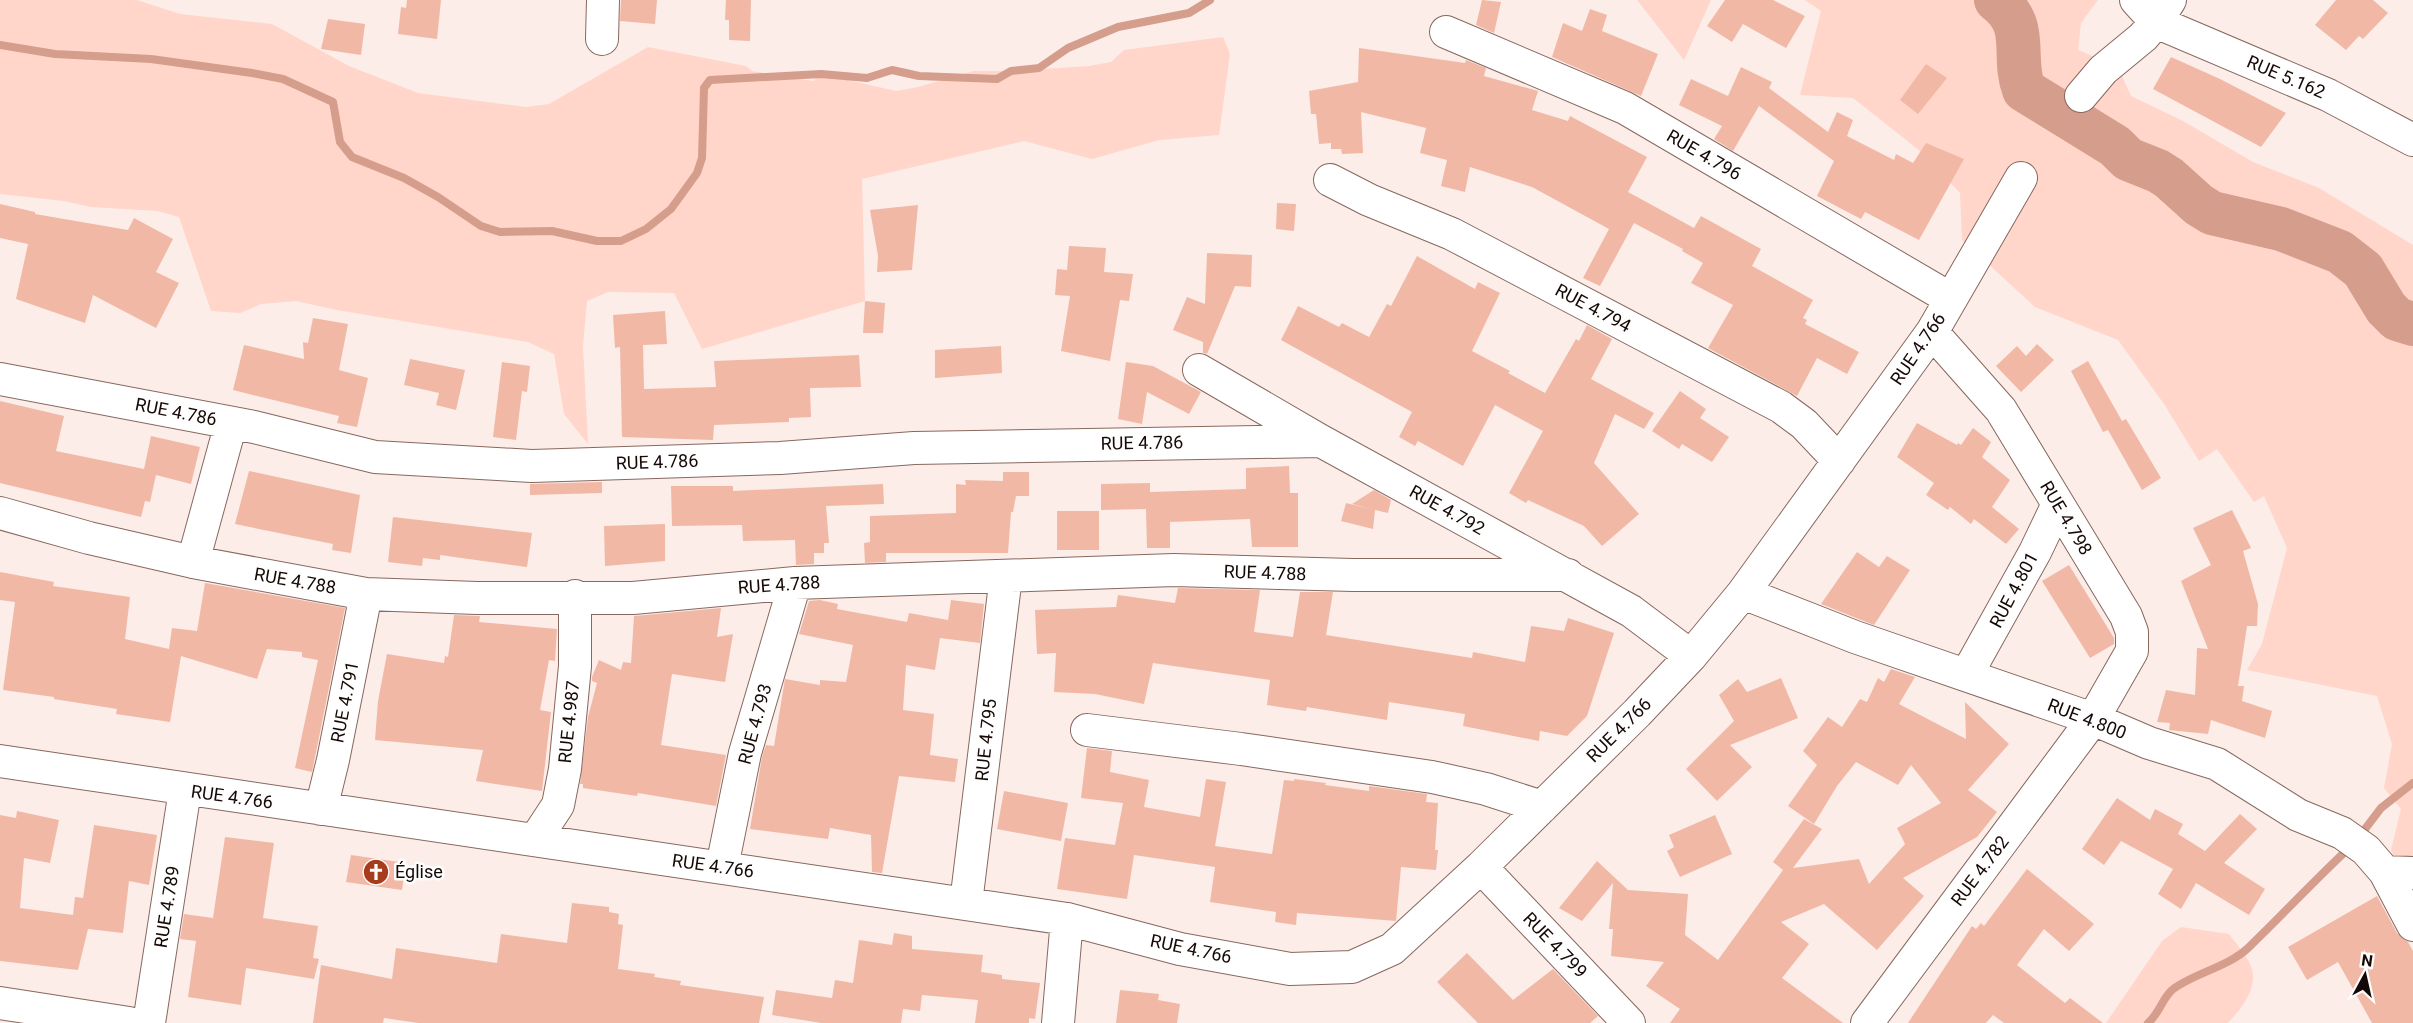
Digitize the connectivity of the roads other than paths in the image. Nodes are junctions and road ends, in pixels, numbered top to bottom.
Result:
1 (603, 0) edge
2 (2154, 7) edge
3 (1446, 32) dead end
4 (602, 39) dead end
5 (2081, 96) dead end
6 (2413, 140) edge
7 (2021, 178) dead end
8 (1330, 180) dead end
9 (1951, 299) junction
10 (1932, 332) junction
11 (1199, 370) dead end
12 (0, 380) edge
13 (231, 423) junction
14 (1321, 441) junction
15 (1839, 461) junction
16 (2058, 504) junction
17 (0, 513) edge
18 (193, 562) junction
19 (1568, 575) junction
20 (1006, 576) junction
21 (795, 583) junction
22 (1743, 593) junction
23 (366, 594) junction
24 (575, 596) junction
25 (1691, 656) junction
26 (1967, 674) junction
27 (2093, 719) junction
28 (1087, 730) dead end
29 (0, 761) edge
30 (185, 790) junction
31 (1542, 807) junction
32 (321, 809) junction
33 (535, 840) junction
34 (2377, 857) edge
35 (722, 867) junction
36 (1481, 867) junction
37 (966, 903) junction
38 (1067, 919) junction
39 (2413, 925) edge
40 (0, 1003) edge
41 (129, 1023) edge
42 (149, 1023) edge
43 (1058, 1023) edge
44 (1629, 1023) edge
45 (1867, 1023) edge

1 - 4 street
2 - 5 street
2 - 6 street, RUE 5.162
3 - 9 street, RUE 4.796
7 - 9 street, RUE 4.766
8 - 15 street, RUE 4.794
9 - 10 street, RUE 4.766
10 - 15 street, RUE 4.766
10 - 16 street, RUE 4.798
11 - 14 street, RUE 4.792
12 - 13 street, RUE 4.786
13 - 14 street, RUE 4.786
13 - 18 street
14 - 19 street, RUE 4.792
15 - 22 street, RUE 4.766
16 - 26 street, RUE 4.801
16 - 27 street, RUE 4.798
17 - 18 street, RUE 4.788
18 - 23 street, RUE 4.788
19 - 20 street, RUE 4.788
19 - 25 street, RUE 4.792
20 - 21 street, RUE 4.788
20 - 37 street, RUE 4.795
21 - 24 street, RUE 4.788
21 - 35 street, RUE 4.793
22 - 25 street, RUE 4.766
22 - 26 street, RUE 4.800
23 - 24 street, RUE 4.788
23 - 32 street, RUE 4.791
24 - 33 street, RUE 4.987
25 - 31 street, RUE 4.766
26 - 27 street, RUE 4.800
27 - 34 street, RUE 4.800
27 - 45 street, RUE 4.782
28 - 31 street
29 - 30 street, RUE 4.766
30 - 32 street, RUE 4.766
30 - 42 street, RUE 4.789
31 - 36 street, RUE 4.766
32 - 33 street, RUE 4.766
33 - 35 street, RUE 4.766
34 - 39 street
35 - 37 street, RUE 4.766
36 - 38 street, RUE 4.766
36 - 44 street, RUE 4.799
37 - 38 street, RUE 4.766
38 - 43 street
40 - 41 street

